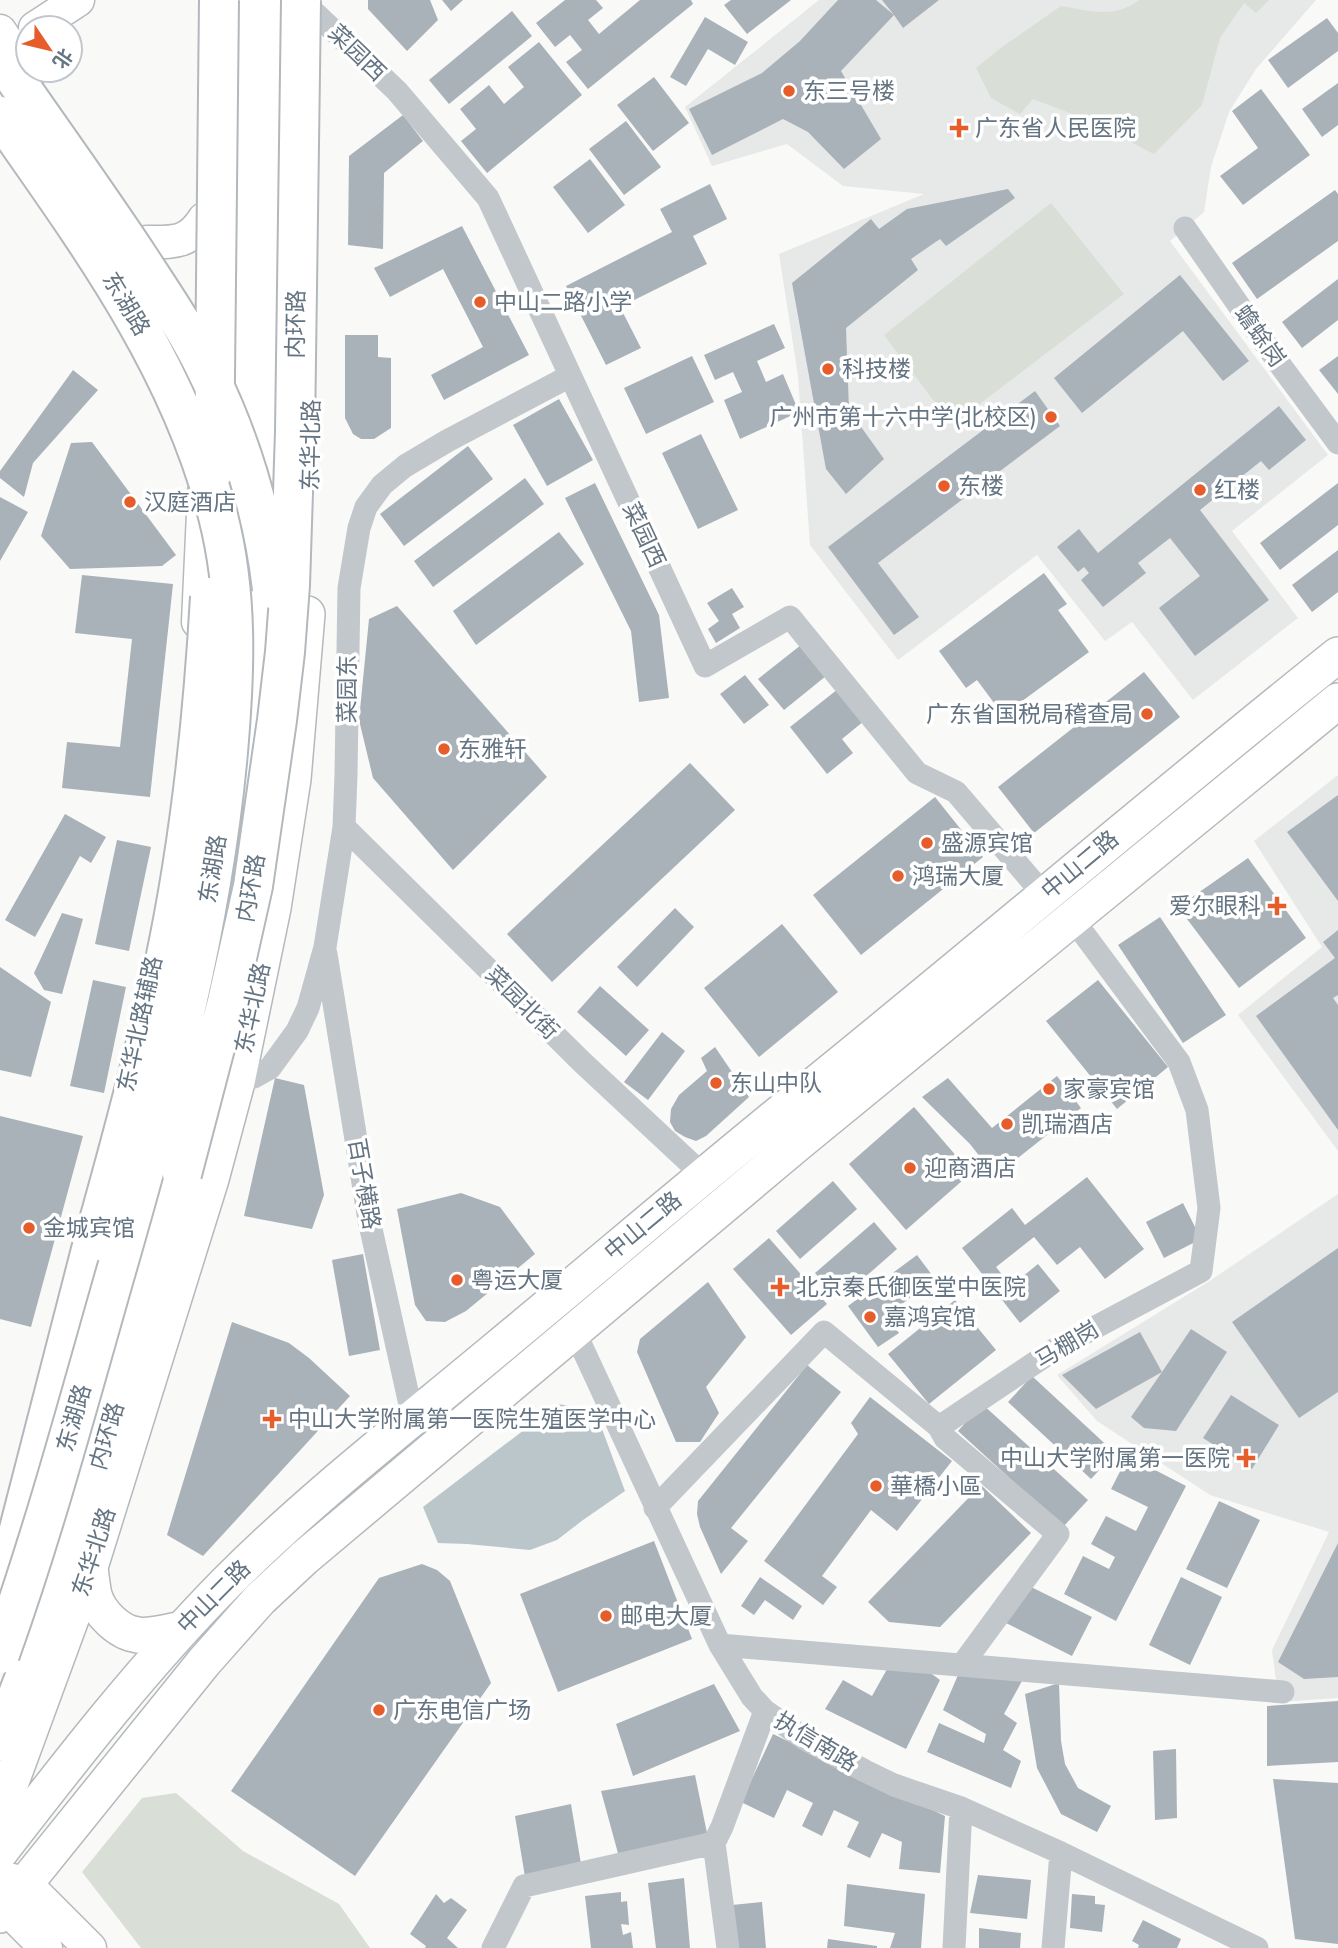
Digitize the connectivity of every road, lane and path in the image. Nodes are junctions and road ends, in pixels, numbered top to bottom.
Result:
1 (78, 0) edge
2 (205, 0) edge
3 (219, 0) edge
4 (244, 0) edge
5 (273, 0) edge
6 (311, 5) edge
7 (12, 41) edge
8 (0, 118) edge
9 (256, 155) junction
10 (204, 219) junction
11 (1185, 228) dead end
12 (146, 242) junction
13 (201, 328) junction
14 (570, 376) junction
15 (239, 390) junction
16 (1338, 443) edge
17 (269, 450) junction
18 (205, 482) junction
19 (201, 557) junction
20 (237, 559) junction
21 (307, 605) junction
22 (237, 645) junction
23 (1338, 655) edge
24 (1338, 701) edge
25 (277, 720) junction
26 (344, 827) junction
27 (239, 839) junction
28 (1044, 895) junction
29 (273, 908) junction
30 (1072, 918) junction
31 (205, 939) junction
32 (325, 947) junction
33 (261, 967) junction
34 (183, 1072) junction
35 (237, 1082) junction
36 (126, 1092) junction
37 (116, 1128) junction
38 (165, 1144) junction
39 (703, 1175) junction
40 (211, 1179) junction
41 (574, 1330) junction
42 (413, 1418) junction
43 (939, 1427) junction
44 (655, 1508) junction
45 (0, 1552) edge
46 (90, 1567) junction
47 (18, 1607) edge
48 (182, 1629) junction
49 (0, 1643) edge
50 (720, 1645) junction
51 (0, 1654) edge
52 (962, 1665) junction
53 (1283, 1692) dead end
54 (0, 1704) edge
55 (765, 1711) junction
56 (0, 1741) edge
57 (961, 1808) junction
58 (0, 1812) edge
59 (714, 1843) junction
60 (0, 1852) edge
61 (1061, 1853) junction
62 (6, 1895) edge
63 (46, 1948) edge
64 (90, 1948) edge
65 (493, 1948) edge
66 (728, 1948) edge
67 (954, 1948) edge
68 (1053, 1948) edge
69 (1257, 1948) edge

1 - 7 main road
2 - 10 main road
3 - 47 highway, bridge
4 - 9 main road
5 - 9 main road
6 - 14 street, 菜园西
6 - 21 main road, 东华北路
6 - 25 highway, 内环路, bridge
7 - 12 main road
7 - 25 highway, 东湖路, bridge
8 - 18 main road
8 - 51 highway, 东湖路, bridge
9 - 15 main road, 东华北路
9 - 17 main road
10 - 12 main road
10 - 13 main road
11 - 16 street, 蟾蜍岗
12 - 13 main road
13 - 15 main road
13 - 18 main road
14 - 26 street, 菜园东
14 - 28 street, 菜园西
15 - 17 main road
15 - 20 main road, 东华北路
17 - 21 main road
17 - 27 main road
18 - 19 main road, 东华北路辅路
19 - 20 main road
19 - 22 main road
19 - 36 main road, 东华北路辅路
20 - 22 main road, 东华北路
21 - 29 main road, 东华北路
22 - 31 main road, 东华北路
23 - 28 main road, 中山二路
24 - 30 main road, 中山二路
25 - 56 highway, 内环路, bridge
26 - 32 street, 菜园东
26 - 39 street, 菜园北街
27 - 29 main road
27 - 33 main road
28 - 39 main road, 中山二路
29 - 33 main road, 东华北路
30 - 41 main road, 中山二路
30 - 43 street, 马棚岗
31 - 34 main road, 东华北路
31 - 35 main road
32 - 35 street, 菜园东
32 - 42 street, 百子横路
33 - 35 main road, 东华北路
34 - 36 main road
34 - 38 main road, 东华北路
35 - 40 main road, 东华北路
36 - 37 main road, 东华北路辅路
37 - 38 main road
37 - 45 main road, 东华北路辅路
38 - 40 main road
38 - 47 main road, 东华北路
39 - 42 main road, 中山二路
40 - 46 main road, 东华北路
41 - 44 street, 执信南路
41 - 62 main road, 中山二路
42 - 48 main road, 中山二路
43 - 44 street
43 - 52 street
44 - 50 street, 执信南路
46 - 48 main road
46 - 58 main road, 东华北路
47 - 49 main road
47 - 54 main road, 东华北路
48 - 60 main road, 中山二路
50 - 52 street
50 - 55 street, 执信南路
52 - 53 street
55 - 57 street, 执信南路
55 - 59 street
57 - 61 street, 执信南路
57 - 67 street
59 - 65 street
59 - 66 street
61 - 68 street
61 - 69 street, 执信南路
62 - 63 main road
62 - 64 main road

